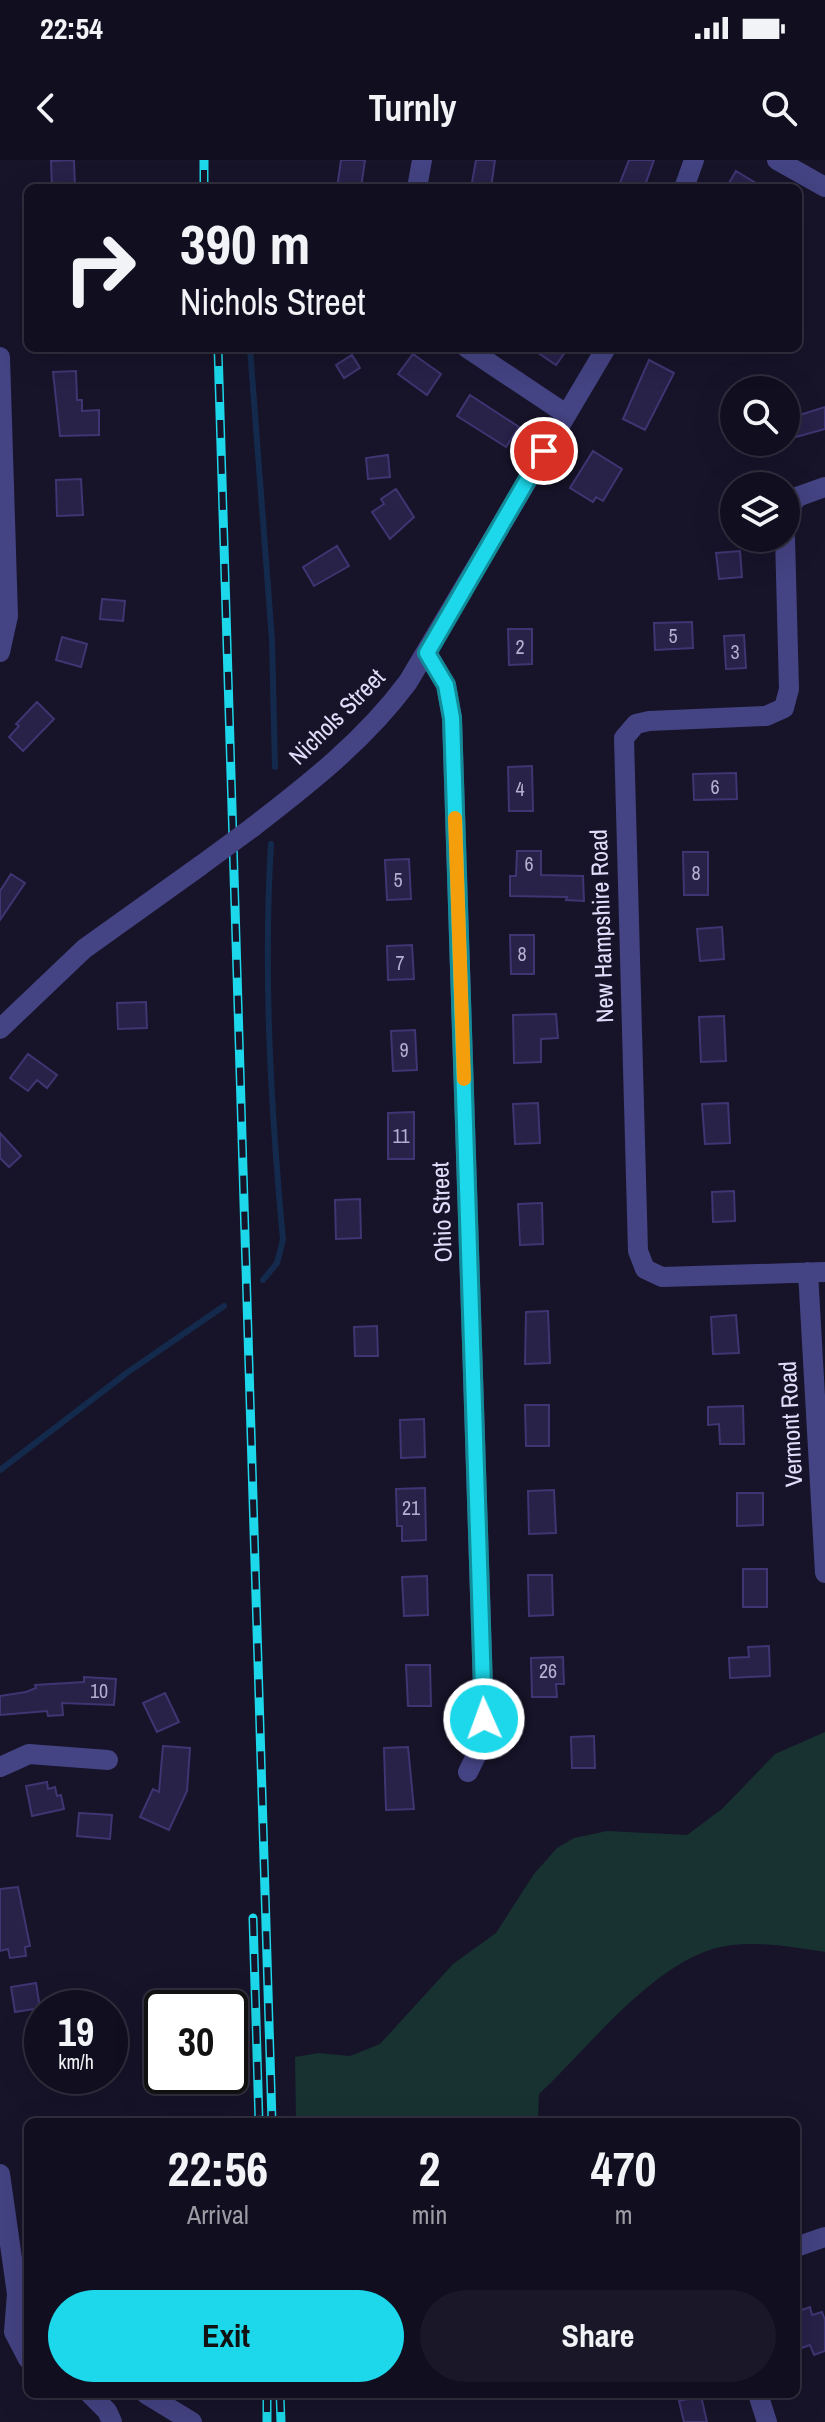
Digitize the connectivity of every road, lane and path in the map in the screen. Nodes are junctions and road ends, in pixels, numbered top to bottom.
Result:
1 (422, 160) edge
2 (694, 160) edge
3 (777, 160) edge
4 (418, 184) edge
5 (685, 184) edge
6 (825, 187) edge
7 (473, 352) edge
8 (604, 352) edge
9 (0, 357) edge
10 (566, 414) junction
11 (825, 487) edge
12 (800, 497) edge
13 (785, 552) edge
14 (0, 652) edge
15 (427, 653) junction
16 (0, 1029) edge
17 (817, 1272) edge
18 (825, 1573) edge
19 (108, 1760) dead end
20 (0, 1767) edge
21 (468, 1772) dead end
22 (0, 2174) edge
23 (825, 2237) edge
24 (800, 2246) edge
25 (14, 2332) edge
26 (24, 2351) edge
27 (94, 2398) edge
28 (153, 2398) edge
29 (759, 2398) edge
30 (112, 2422) edge
31 (192, 2422) edge
32 (767, 2422) edge

1 - 4 street
2 - 5 street
3 - 6 street
7 - 10 street
8 - 10 street, Nichols Street
9 - 14 street
10 - 15 street, Nichols Street
11 - 12 street
13 - 17 street, New Hampshire Road
15 - 16 street, Nichols Street, bridge
15 - 21 street, Ohio Street
17 - 18 street, Vermont Road
19 - 20 street
22 - 25 street
23 - 24 street
25 - 26 street
27 - 30 street
28 - 31 street
29 - 32 street

